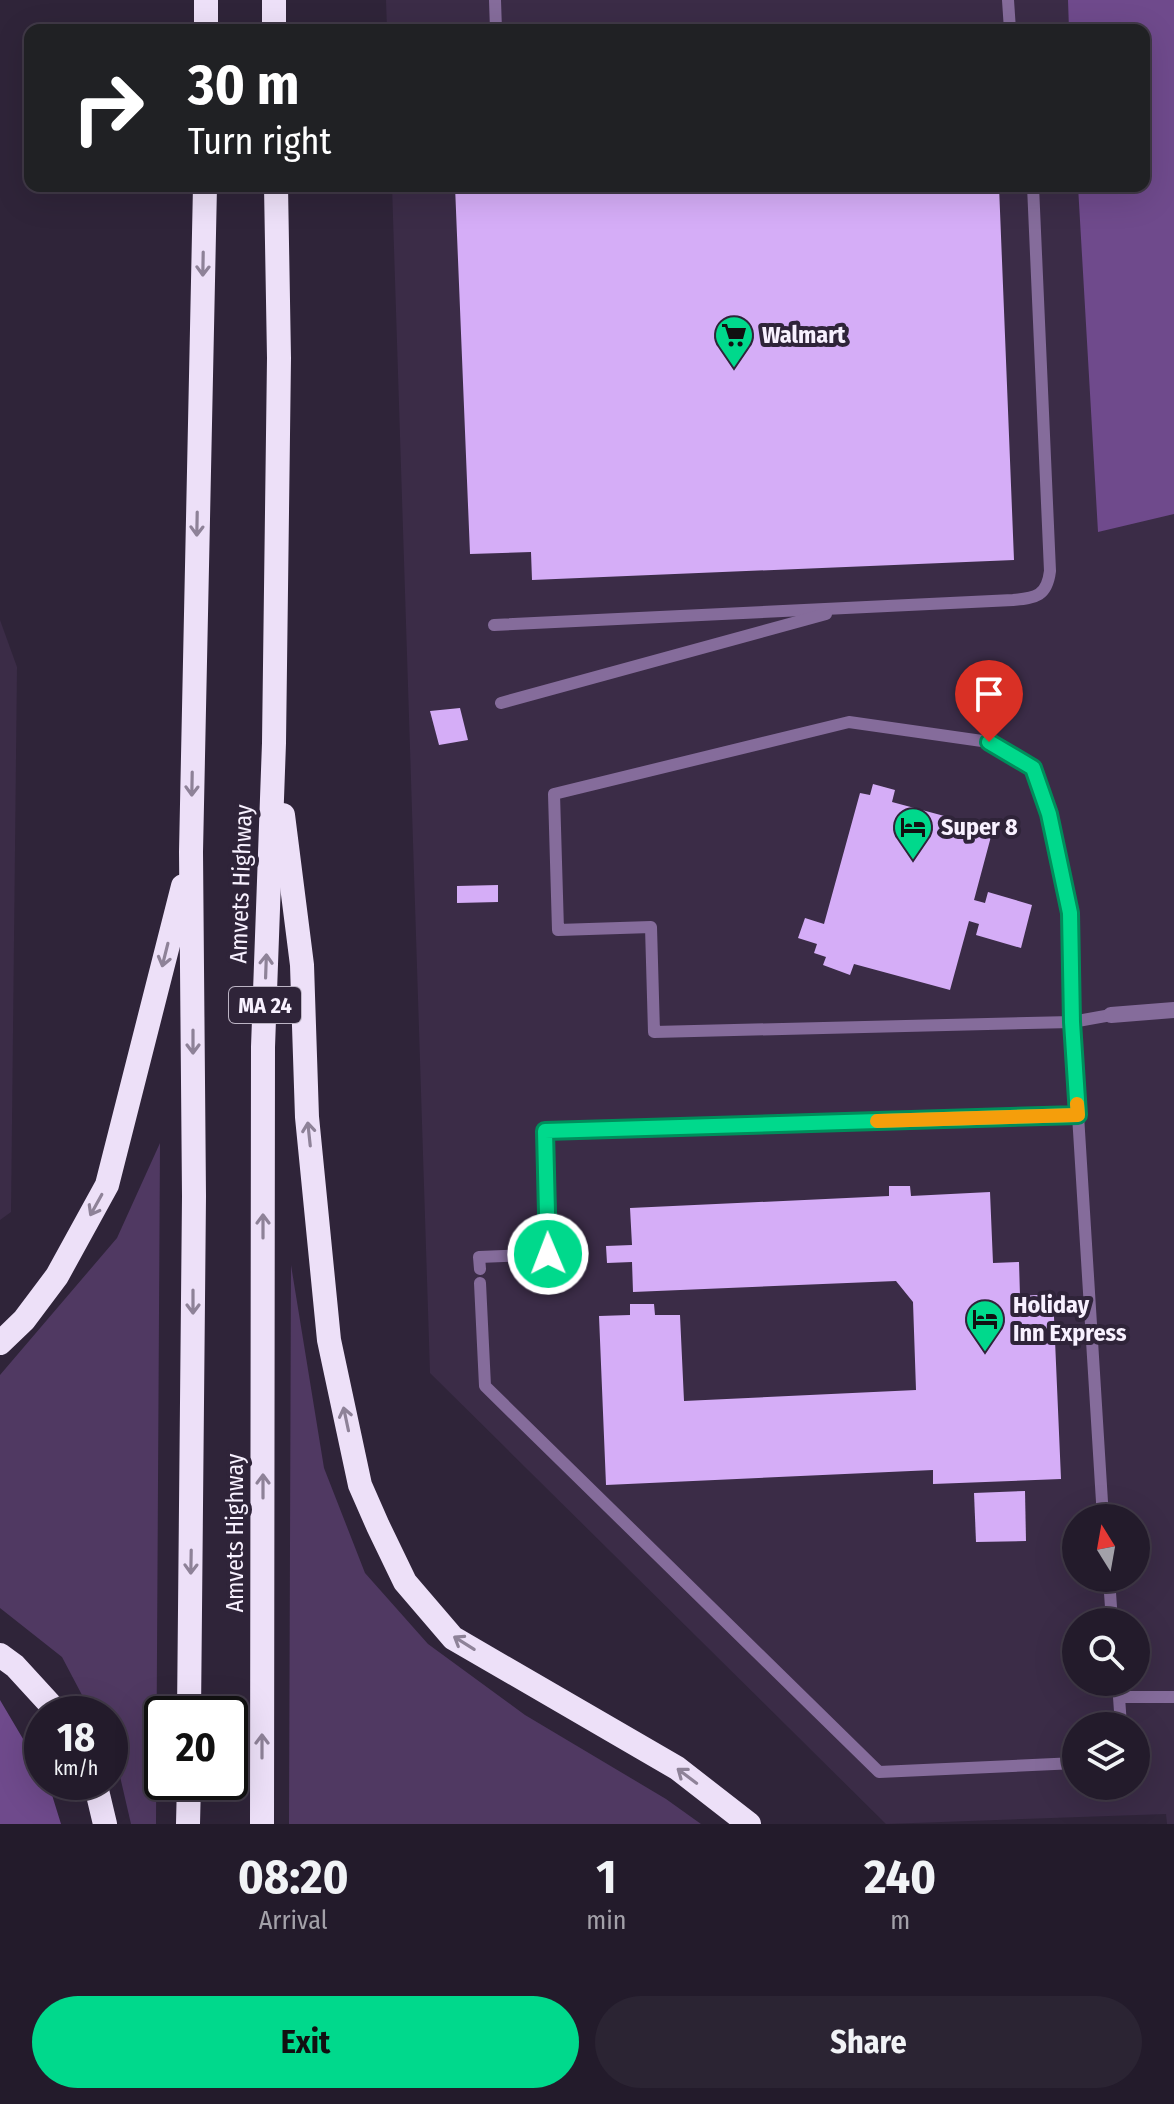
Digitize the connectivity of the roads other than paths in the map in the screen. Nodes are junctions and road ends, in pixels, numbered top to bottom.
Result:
1 (206, 0) edge
2 (274, 0) edge
3 (495, 0) edge
4 (1008, 0) edge
5 (206, 24) edge
6 (274, 24) edge
7 (496, 24) edge
8 (1010, 24) edge
9 (205, 192) edge
10 (276, 192) edge
11 (1033, 192) edge
12 (848, 608) junction
13 (494, 625) dead end
14 (501, 703) dead end
15 (274, 743) junction
16 (191, 852) junction
17 (1174, 1010) edge
18 (1111, 1015) joint
19 (1072, 1022) junction
20 (1078, 1115) junction
21 (0, 1343) edge
22 (1102, 1504) edge
23 (0, 1655) edge
24 (42, 1696) edge
25 (189, 1696) edge
26 (1119, 1697) joint
27 (1174, 1697) edge
28 (1120, 1712) edge
29 (1062, 1764) edge
30 (99, 1800) edge
31 (189, 1800) edge
32 (105, 1824) edge
33 (188, 1824) edge
34 (262, 1824) edge
35 (749, 1824) edge

1 - 5 highway
2 - 6 highway
3 - 7 lane
4 - 8 lane
9 -> 16 highway, Amvets Highway
10 - 15 highway, Amvets Highway / MA 24
11 - 12 lane
12 - 13 lane
12 - 14 lane
34 -> 15 highway, Amvets Highway / MA 24
35 -> 15 highway
16 -> 21 highway
16 -> 25 highway, Amvets Highway
17 - 18 street
18 - 19 lane
19 - 19 lane
19 - 20 lane
20 - 22 lane
20 - 29 lane
23 - 24 highway
26 - 27 lane
26 - 28 lane
30 - 32 highway
31 - 33 highway

